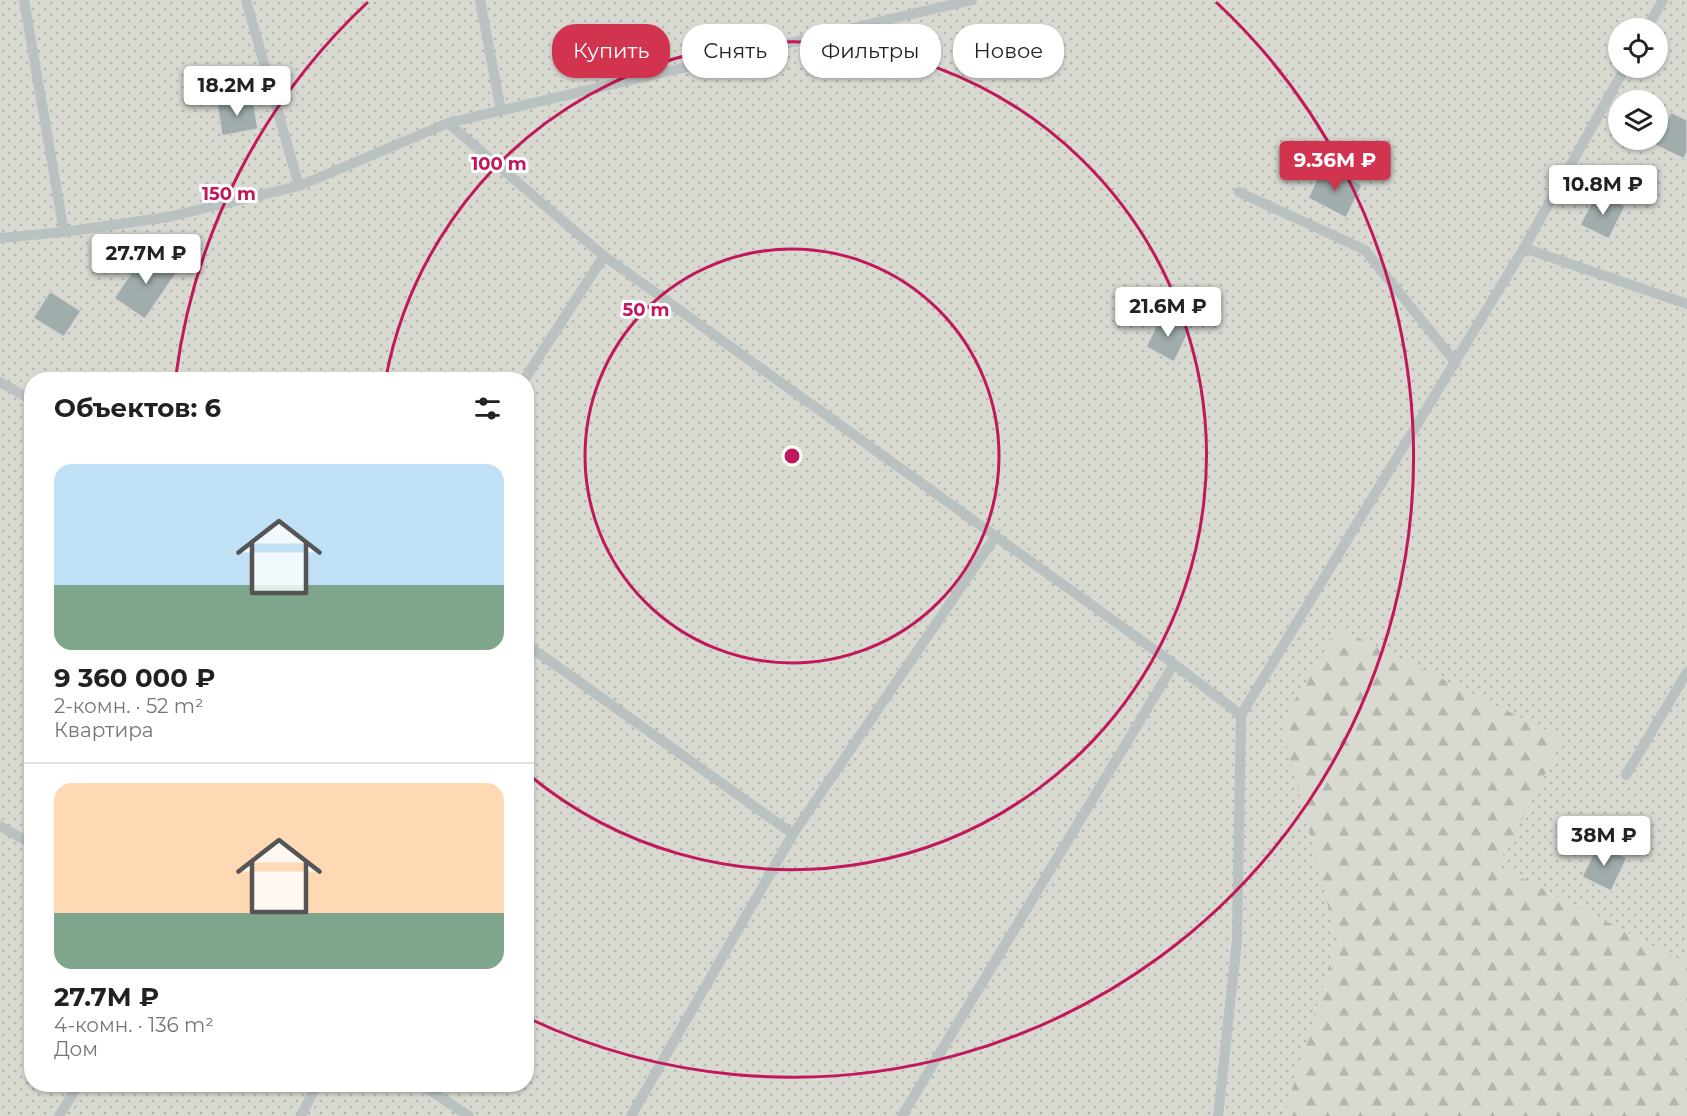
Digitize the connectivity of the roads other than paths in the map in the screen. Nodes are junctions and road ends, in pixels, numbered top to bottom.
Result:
1 (24, 0) edge
2 (246, 0) edge
3 (480, 0) edge
4 (972, 0) edge
5 (1663, 0) edge
6 (1653, 18) edge
7 (1619, 78) edge
8 (501, 111) junction
9 (448, 123) junction
10 (299, 186) junction
11 (1239, 192) dead end
12 (64, 232) junction
13 (0, 238) edge
14 (1524, 248) junction
15 (604, 256) junction
16 (1687, 304) edge
17 (1456, 363) junction
18 (529, 372) edge
19 (0, 382) edge
20 (24, 396) edge
21 (994, 537) junction
22 (534, 650) edge
23 (1174, 664) junction
24 (1687, 672) edge
25 (1241, 715) junction
26 (1626, 775) dead end
27 (0, 826) edge
28 (793, 834) junction
29 (24, 840) edge
30 (74, 1092) edge
31 (313, 1092) edge
32 (432, 1092) edge
33 (59, 1116) edge
34 (301, 1116) edge
35 (470, 1116) edge
36 (631, 1116) edge
37 (902, 1116) edge
38 (1218, 1116) edge

1 - 12 street
2 - 10 street
3 - 8 street
4 - 8 street
5 - 6 street
7 - 14 street
8 - 9 street
9 - 10 street
9 - 15 street
10 - 12 street
11 - 17 street
12 - 13 street
14 - 16 street
14 - 17 street
15 - 18 street
15 - 21 street
17 - 25 street
19 - 20 street
21 - 23 street
21 - 28 street
22 - 28 street
23 - 25 street
23 - 37 street
24 - 26 street
25 - 38 street
27 - 29 street
28 - 36 street
30 - 33 street
31 - 34 street
32 - 35 street

